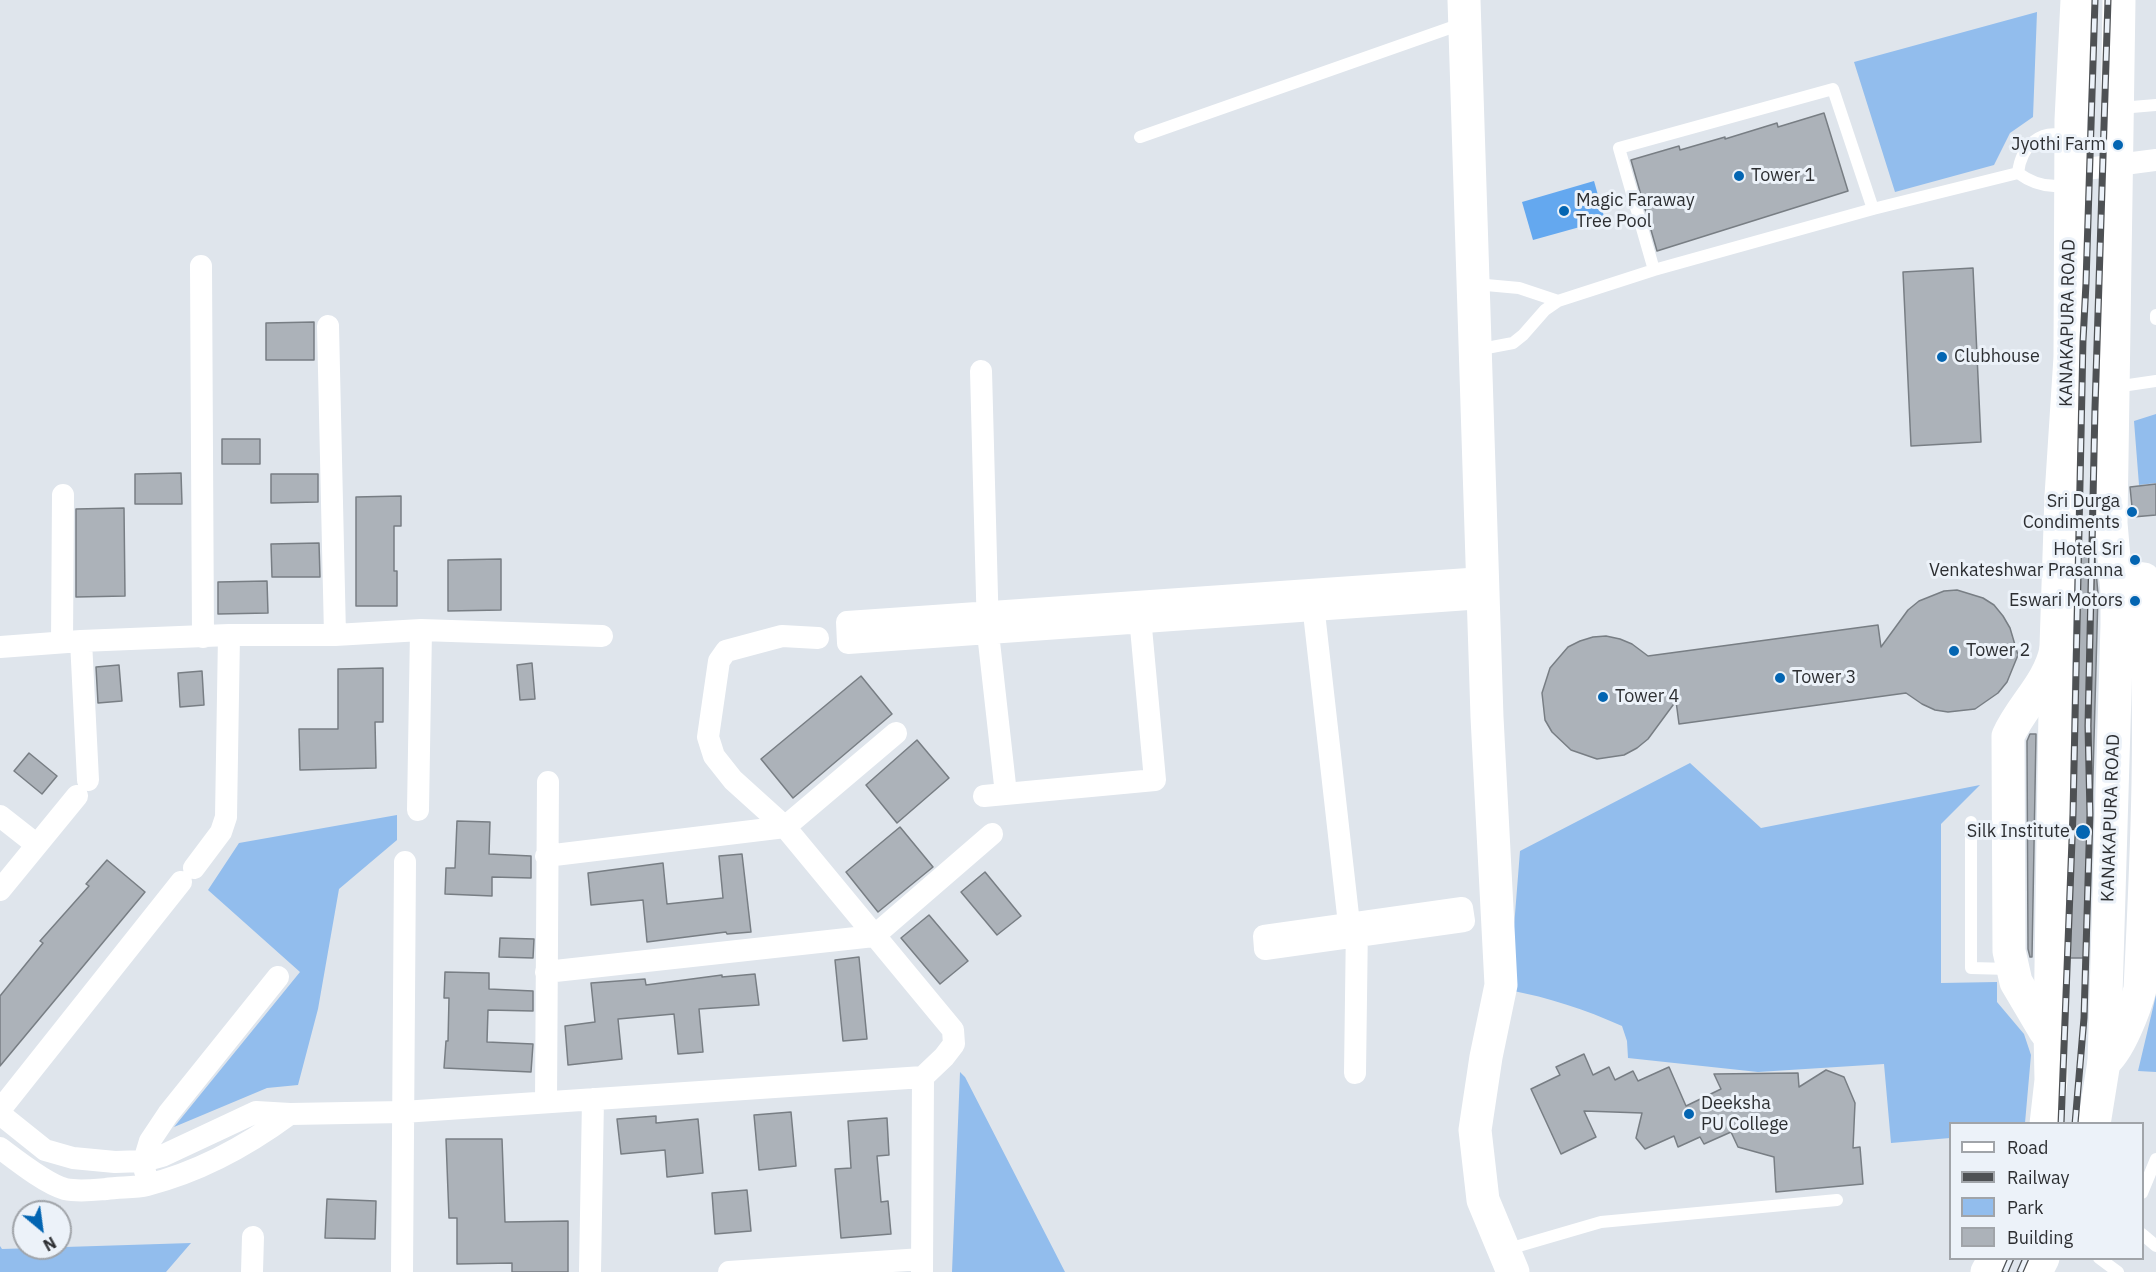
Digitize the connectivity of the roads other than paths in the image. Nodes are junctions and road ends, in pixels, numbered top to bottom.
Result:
1 (2077, 0) edge
2 (2119, 0) edge
3 (1465, 11) edge
4 (2156, 105) edge
5 (2118, 108) junction
6 (1140, 137) dead end
7 (2071, 138) junction
8 (2156, 160) edge
9 (2118, 166) junction
10 (2018, 173) junction
11 (2071, 177) junction
12 (1874, 209) junction
13 (201, 266) dead end
14 (1653, 270) junction
15 (1473, 283) junction
16 (1558, 301) junction
17 (328, 326) dead end
18 (1475, 350) junction
19 (981, 371) dead end
20 (2156, 381) edge
21 (2114, 387) junction
22 (63, 495) dead end
23 (1483, 588) junction
24 (1312, 600) junction
25 (1140, 612) junction
26 (987, 623) junction
27 (2137, 624) edge
28 (421, 630) junction
29 (229, 635) junction
30 (335, 635) junction
31 (602, 636) dead end
32 (203, 637) junction
33 (819, 639) dead end
34 (72, 641) junction
35 (0, 646) edge
36 (2056, 646) junction
37 (896, 733) dead end
38 (548, 782) dead end
39 (1006, 794) junction
40 (984, 796) dead end
41 (418, 810) dead end
42 (0, 816) edge
43 (2152, 820) edge
44 (1971, 822) dead end
45 (785, 827) junction
46 (992, 834) dead end
47 (37, 845) junction
48 (546, 856) junction
49 (405, 862) dead end
50 (0, 890) edge
51 (874, 936) junction
52 (2011, 969) junction
53 (546, 972) junction
54 (278, 977) dead end
55 (2050, 1031) junction
56 (2104, 1062) junction
57 (1355, 1073) dead end
58 (923, 1077) junction
59 (593, 1099) junction
60 (546, 1102) junction
61 (0, 1112) edge
62 (403, 1112) junction
63 (290, 1114) junction
64 (2046, 1122) edge
65 (2094, 1122) edge
66 (0, 1148) edge
67 (2156, 1159) edge
68 (144, 1161) junction
69 (145, 1185) junction
70 (2144, 1188) edge
71 (1837, 1200) dead end
72 (2144, 1236) edge
73 (253, 1237) dead end
74 (2156, 1246) edge
75 (2102, 1260) edge
76 (1509, 1261) edge
77 (922, 1265) edge
78 (252, 1272) edge
79 (402, 1272) edge
80 (590, 1272) edge
81 (729, 1272) edge
82 (2118, 1272) edge

1 - 7 main road, KANAKAPURA ROAD
2 - 5 main road, KANAKAPURA ROAD
3 - 6 lane
3 - 15 main road
4 - 5 lane
5 - 9 main road, KANAKAPURA ROAD
7 - 10 lane
7 - 11 main road, KANAKAPURA ROAD
8 - 9 street
9 - 11 street
9 - 21 main road, KANAKAPURA ROAD
10 - 11 lane
10 - 12 lane
11 - 36 main road, KANAKAPURA ROAD
12 - 14 lane
12 - 14 lane
13 - 32 street
14 - 16 lane
15 - 16 lane
15 - 18 main road
16 - 18 lane
17 - 30 street
18 - 23 main road
19 - 26 street
20 - 21 lane
21 - 27 main road, KANAKAPURA ROAD
22 - 34 street
23 - 24 street
23 - 76 main road
24 - 25 street
24 - 57 street
25 - 26 street
25 - 39 street
26 - 26 street
26 - 39 street
27 - 43 main road, KANAKAPURA ROAD
27 - 56 main road, KANAKAPURA ROAD
28 - 30 street
28 - 31 street
28 - 41 street
29 - 30 street
29 - 32 street
29 - 61 street
32 - 34 street
33 - 45 street
34 - 35 street
34 - 47 street
36 - 52 main road, KANAKAPURA ROAD
36 - 55 main road, KANAKAPURA ROAD
37 - 45 street
38 - 48 street
39 - 40 street
42 - 47 street
43 - 56 main road, KANAKAPURA ROAD
44 - 52 lane
45 - 48 street
45 - 51 street
46 - 51 street
47 - 50 street
48 - 53 street
49 - 62 street
51 - 53 street
51 - 58 street
52 - 55 main road, KANAKAPURA ROAD
53 - 60 street
54 - 68 street
55 - 64 main road, KANAKAPURA ROAD
56 - 65 main road, KANAKAPURA ROAD
58 - 59 street
58 - 77 street
59 - 60 street
59 - 80 street
60 - 62 street
61 - 68 street
62 - 63 street
62 - 79 street
63 - 68 street
63 - 69 street
66 - 69 street
67 - 70 lane
68 - 69 street
71 - 76 lane
72 - 74 lane
73 - 78 street
75 - 82 lane
77 - 81 street

